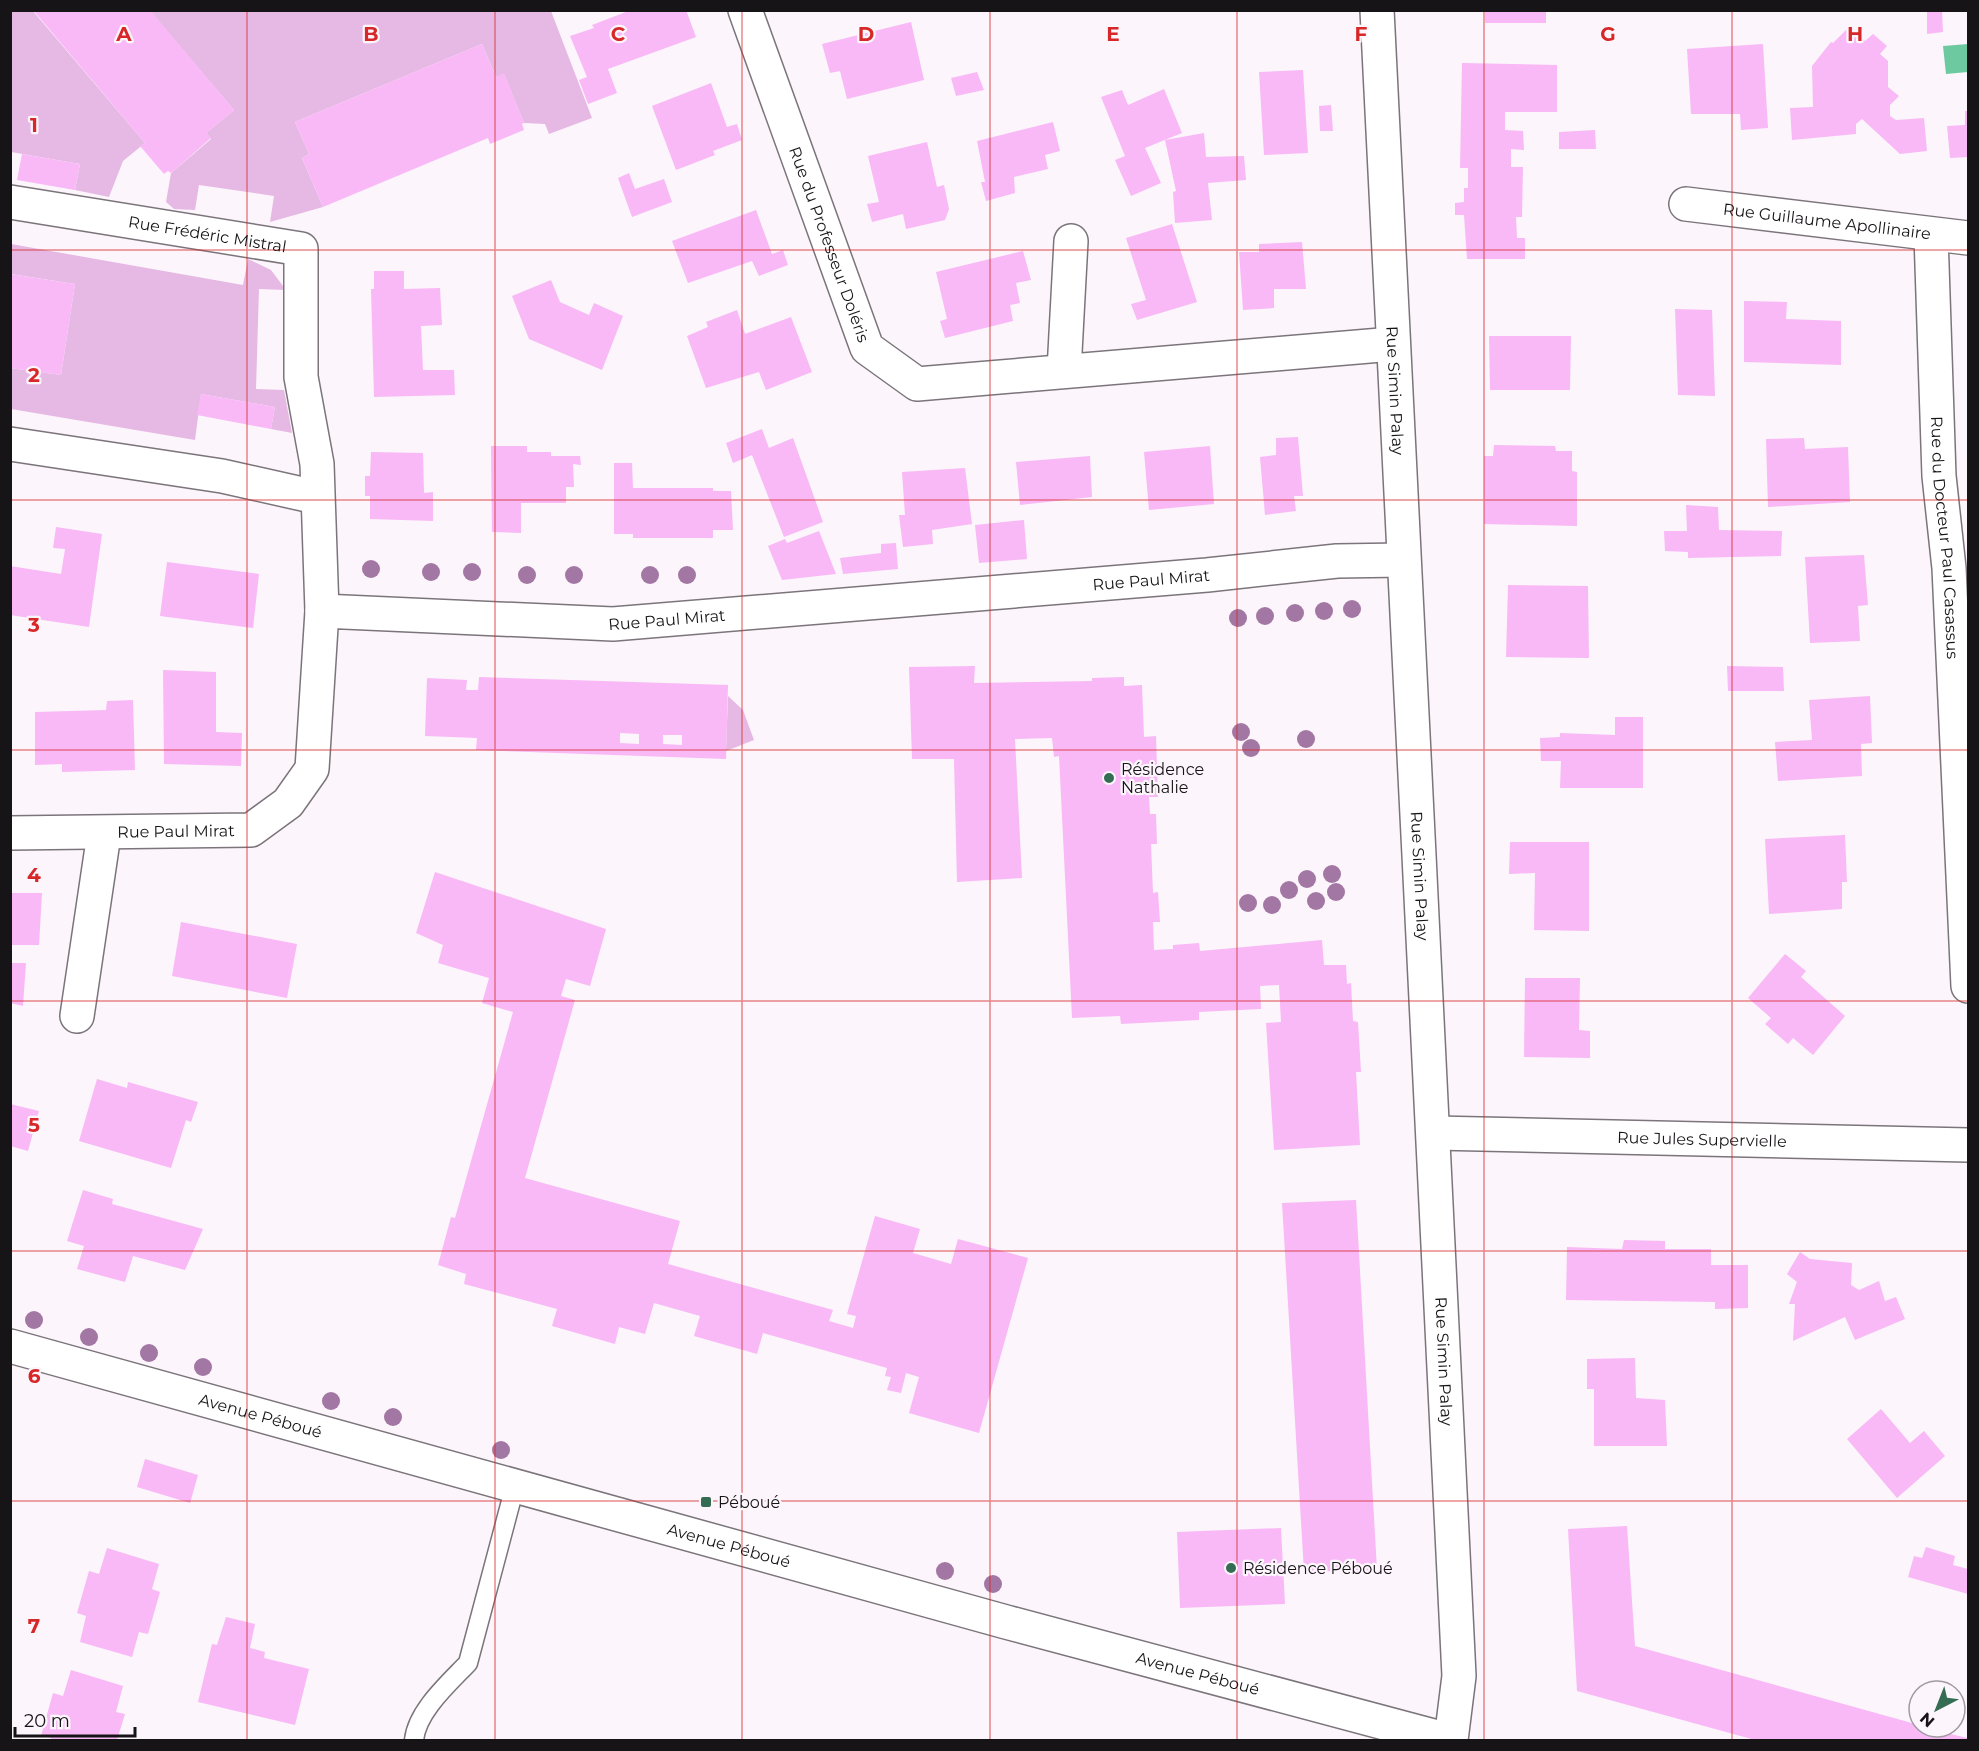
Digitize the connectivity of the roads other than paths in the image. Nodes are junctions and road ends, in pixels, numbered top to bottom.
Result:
1 (744, 10) edge
2 (1377, 10) edge
3 (10, 202) edge
4 (1686, 204) dead end
5 (1931, 235) junction
6 (1968, 238) edge
7 (1071, 241) dead end
8 (1393, 344) junction
9 (1064, 371) junction
10 (10, 444) edge
11 (316, 497) junction
12 (1403, 560) junction
13 (1959, 568) edge
14 (322, 611) junction
15 (10, 833) edge
16 (104, 834) junction
17 (1968, 986) edge
18 (77, 1016) dead end
19 (1435, 1133) junction
20 (1968, 1145) edge
21 (10, 1346) edge
22 (515, 1486) junction
23 (414, 1740) edge
24 (1450, 1740) edge

1 - 9 street, Rue du Professeur Doléris
2 - 8 street, Rue Simin Palay
3 - 11 street, Rue Frédéric Mistral
4 - 5 street, Rue Guillaume Apollinaire
5 - 6 street, Rue Guillaume Apollinaire
5 - 13 street, Rue du Docteur Paul Casassus
7 - 9 street
8 - 9 street, Rue du Professeur Doléris
8 - 12 street, Rue Simin Palay
10 - 11 street
11 - 14 street, Rue Frédéric Mistral
12 - 14 street, Rue Paul Mirat
12 - 19 street, Rue Simin Palay
13 - 17 street, Rue du Docteur Paul Casassus
14 - 16 street, Rue Paul Mirat
15 - 16 street, Rue Paul Mirat
16 - 18 street, Rue Paul Mirat
19 - 20 street, Rue Jules Supervielle
19 - 24 street, Rue Simin Palay
21 - 22 street, Avenue Péboué
22 - 23 lane
22 - 24 street, Avenue Péboué

